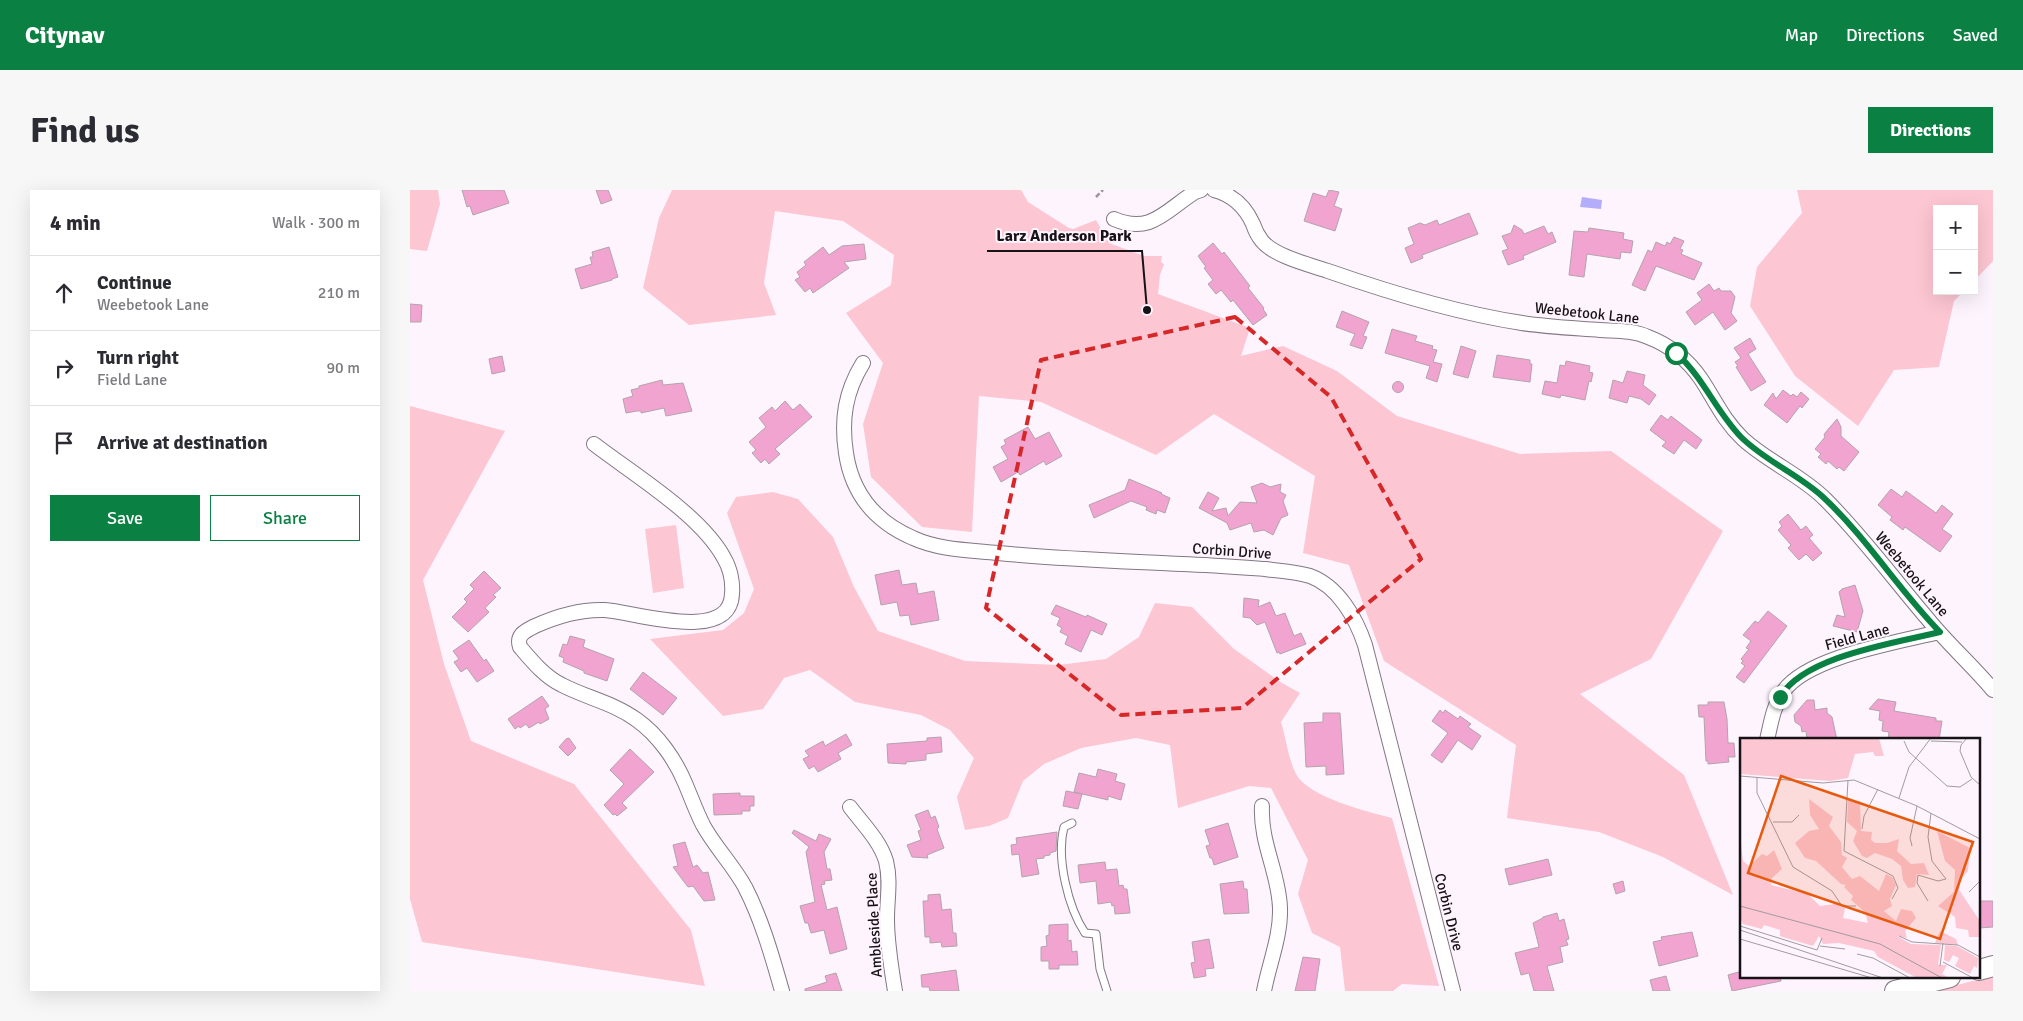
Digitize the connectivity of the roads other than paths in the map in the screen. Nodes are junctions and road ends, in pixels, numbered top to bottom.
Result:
1 (1201, 190) edge
2 (1214, 190) edge
3 (1114, 219) dead end
4 (863, 363) dead end
5 (594, 444) dead end
6 (1940, 632) junction
7 (1993, 690) edge
8 (1768, 738) edge
9 (1262, 806) dead end
10 (850, 807) dead end
11 (1072, 823) dead end
12 (1993, 966) edge
13 (1980, 970) edge
14 (1946, 978) edge
15 (782, 991) edge
16 (895, 991) edge
17 (1107, 991) edge
18 (1264, 991) edge
19 (1453, 991) edge
20 (1895, 991) edge

1 - 3 street
2 - 6 street, Weebetook Lane
4 - 19 street, Corbin Drive
5 - 15 street
6 - 7 street, Weebetook Lane
6 - 8 street, Field Lane
9 - 18 street
10 - 16 street, Ambleside Place
11 - 17 lane
12 - 13 street
14 - 20 street

